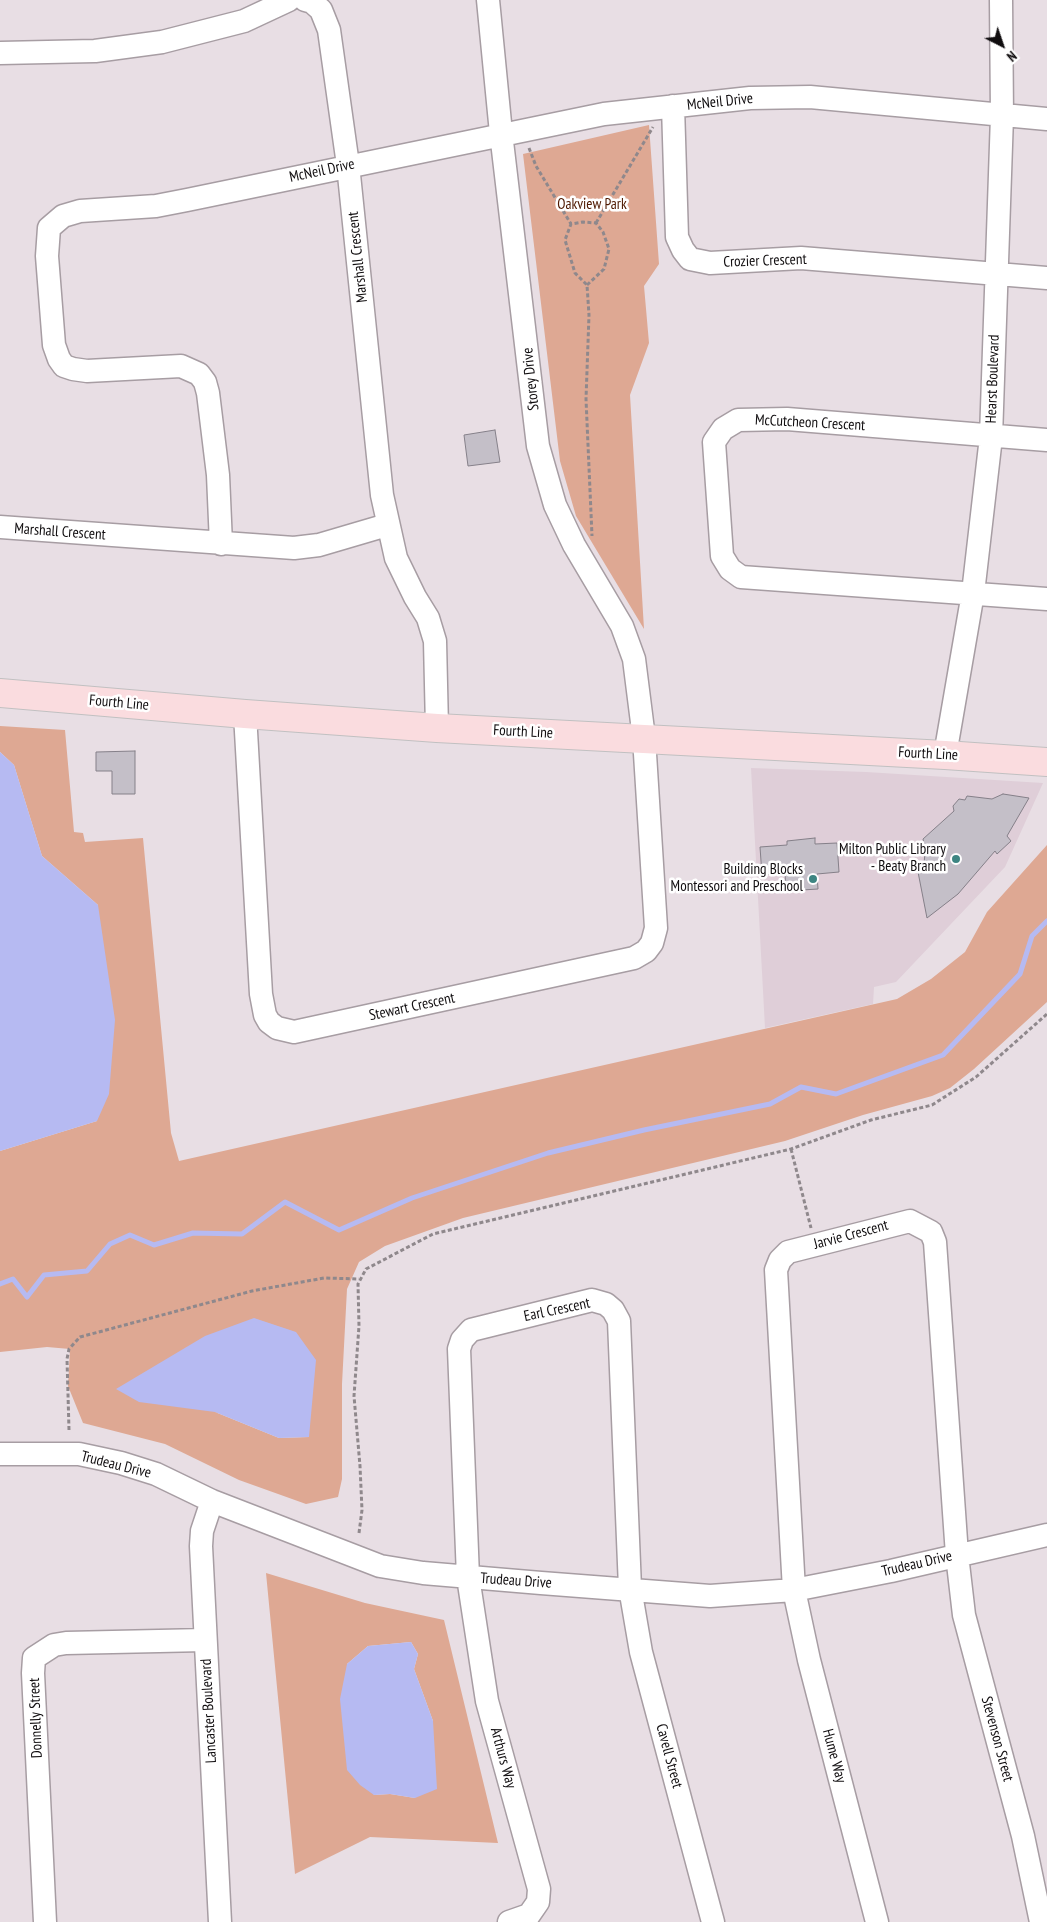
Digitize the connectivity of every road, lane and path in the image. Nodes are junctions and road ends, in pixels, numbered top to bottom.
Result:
1 (289, 0) edge
2 (305, 0) edge
3 (488, 0) edge
4 (1001, 0) edge
5 (0, 53) edge
6 (673, 106) junction
7 (1002, 116) junction
8 (1047, 119) edge
9 (511, 131) junction
10 (348, 165) junction
11 (596, 223) junction
12 (571, 224) junction
13 (998, 274) junction
14 (1047, 278) edge
15 (587, 285) junction
16 (991, 437) junction
17 (1047, 440) edge
18 (387, 525) junction
19 (0, 528) edge
20 (221, 544) junction
21 (591, 572) junction
22 (973, 593) junction
23 (1047, 599) edge
24 (0, 693) edge
25 (245, 714) junction
26 (437, 728) junction
27 (644, 738) junction
28 (945, 755) junction
29 (1047, 762) edge
30 (1047, 1014) edge
31 (791, 1149) junction
32 (815, 1245) junction
33 (359, 1279) junction
34 (68, 1430) dead end
35 (0, 1454) edge
36 (212, 1501) junction
37 (359, 1533) dead end
38 (1047, 1535) edge
39 (957, 1555) junction
40 (468, 1577) junction
41 (630, 1588) junction
42 (794, 1590) junction
43 (205, 1640) junction
44 (45, 1922) edge
45 (220, 1922) edge
46 (510, 1922) edge
47 (713, 1922) edge
48 (877, 1922) edge
49 (1041, 1922) edge

1 - 5 street
2 - 10 street, Marshall Crescent
3 - 9 street, Storey Drive
4 - 7 street, Hearst Boulevard
6 - 7 street, McNeil Drive
6 - 9 street, McNeil Drive
6 - 11 path
6 - 13 street, Crozier Crescent
7 - 8 street, McNeil Drive
7 - 13 street, Hearst Boulevard
9 - 10 street, McNeil Drive
9 - 12 path
9 - 21 street, Storey Drive
10 - 18 street, Marshall Crescent
10 - 20 street, McNeil Drive
11 - 12 path
11 - 15 path
12 - 15 path
13 - 14 street, Crozier Crescent
13 - 16 street, Hearst Boulevard
15 - 21 path
16 - 17 street
16 - 22 street, Hearst Boulevard
16 - 22 street, McCutcheon Crescent
18 - 20 street, Marshall Crescent
18 - 26 street, Marshall Crescent
19 - 20 street, Marshall Crescent
21 - 27 street, Storey Drive
22 - 23 street
22 - 28 street, Hearst Boulevard
24 - 25 main road, Fourth Line
25 - 26 main road, Fourth Line
25 - 27 street, Stewart Crescent
26 - 27 main road, Fourth Line
27 - 28 main road, Fourth Line
28 - 29 main road, Fourth Line
30 - 31 path
31 - 32 path
31 - 33 path
32 - 39 street, Jarvie Crescent
32 - 42 street, Jarvie Crescent
33 - 34 path
33 - 37 path
35 - 36 street, Trudeau Drive
36 - 40 street, Trudeau Drive
36 - 43 street, Lancaster Boulevard
38 - 39 street, Trudeau Drive
39 - 42 street, Trudeau Drive
39 - 49 street, Stevenson Street
40 - 41 street, Trudeau Drive
40 - 41 street, Earl Crescent
40 - 46 street, Arthurs Way
41 - 42 street, Trudeau Drive
41 - 47 street, Cavell Street
42 - 48 street, Hume Way
43 - 44 street, Donnelly Street
43 - 45 street, Lancaster Boulevard

